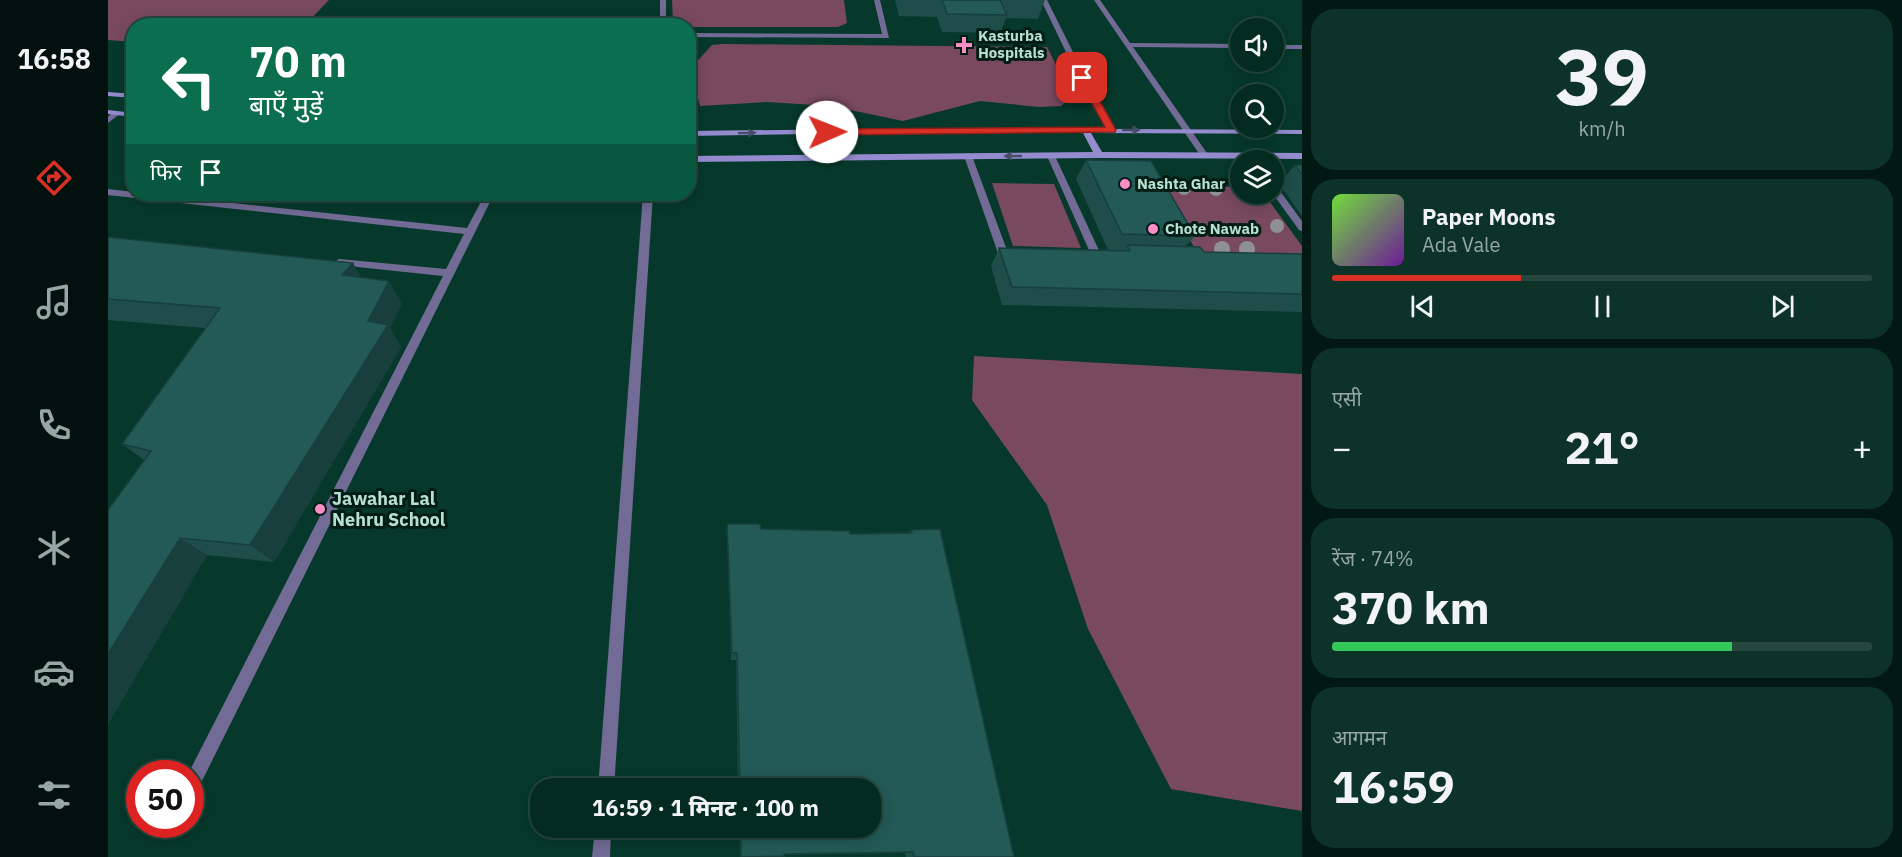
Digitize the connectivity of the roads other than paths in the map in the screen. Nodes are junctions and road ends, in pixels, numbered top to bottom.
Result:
1 (663, 0) edge
2 (877, 0) edge
3 (1044, 0) edge
4 (1097, 0) edge
5 (663, 18) edge
6 (696, 35) edge
7 (1130, 45) junction
8 (1230, 46) edge
9 (1284, 47) edge
10 (1302, 47) edge
11 (108, 94) edge
12 (126, 95) edge
13 (112, 113) edge
14 (108, 121) edge
15 (1085, 130) junction
16 (1111, 130) junction
17 (1187, 130) junction
18 (1302, 132) edge
19 (696, 134) edge
20 (1099, 155) junction
21 (968, 156) junction
22 (1051, 156) junction
23 (1205, 156) junction
24 (1302, 156) edge
25 (1284, 157) edge
26 (1230, 158) edge
27 (696, 159) edge
28 (108, 192) edge
29 (126, 194) edge
30 (191, 201) edge
31 (485, 201) edge
32 (648, 201) edge
33 (1284, 203) edge
34 (1302, 228) edge
35 (469, 231) junction
36 (1016, 256) edge
37 (1086, 258) edge
38 (1098, 259) junction
39 (1110, 259) edge
40 (331, 261) edge
41 (448, 273) junction
42 (204, 760) edge
43 (607, 778) edge
44 (602, 838) edge
45 (601, 857) edge

1 - 5 street
2 - 6 street
3 - 16 street
4 - 7 street
7 - 8 street
7 - 17 street
9 - 10 street
11 - 12 main road
13 - 14 street
15 - 16 main road
19 -> 15 main road
15 - 20 main road
16 -> 17 main road
17 - 18 main road
17 - 23 street
20 - 22 main road
20 - 23 main road
22 -> 21 main road
21 - 27 main road
21 - 36 street
22 - 38 street
23 - 26 main road
24 - 25 main road
28 - 29 street
30 - 35 street
31 - 35 street
32 - 43 street
33 - 34 street
35 - 41 street
37 - 38 street
38 - 39 street
40 - 41 street
41 - 42 street
44 - 45 street

